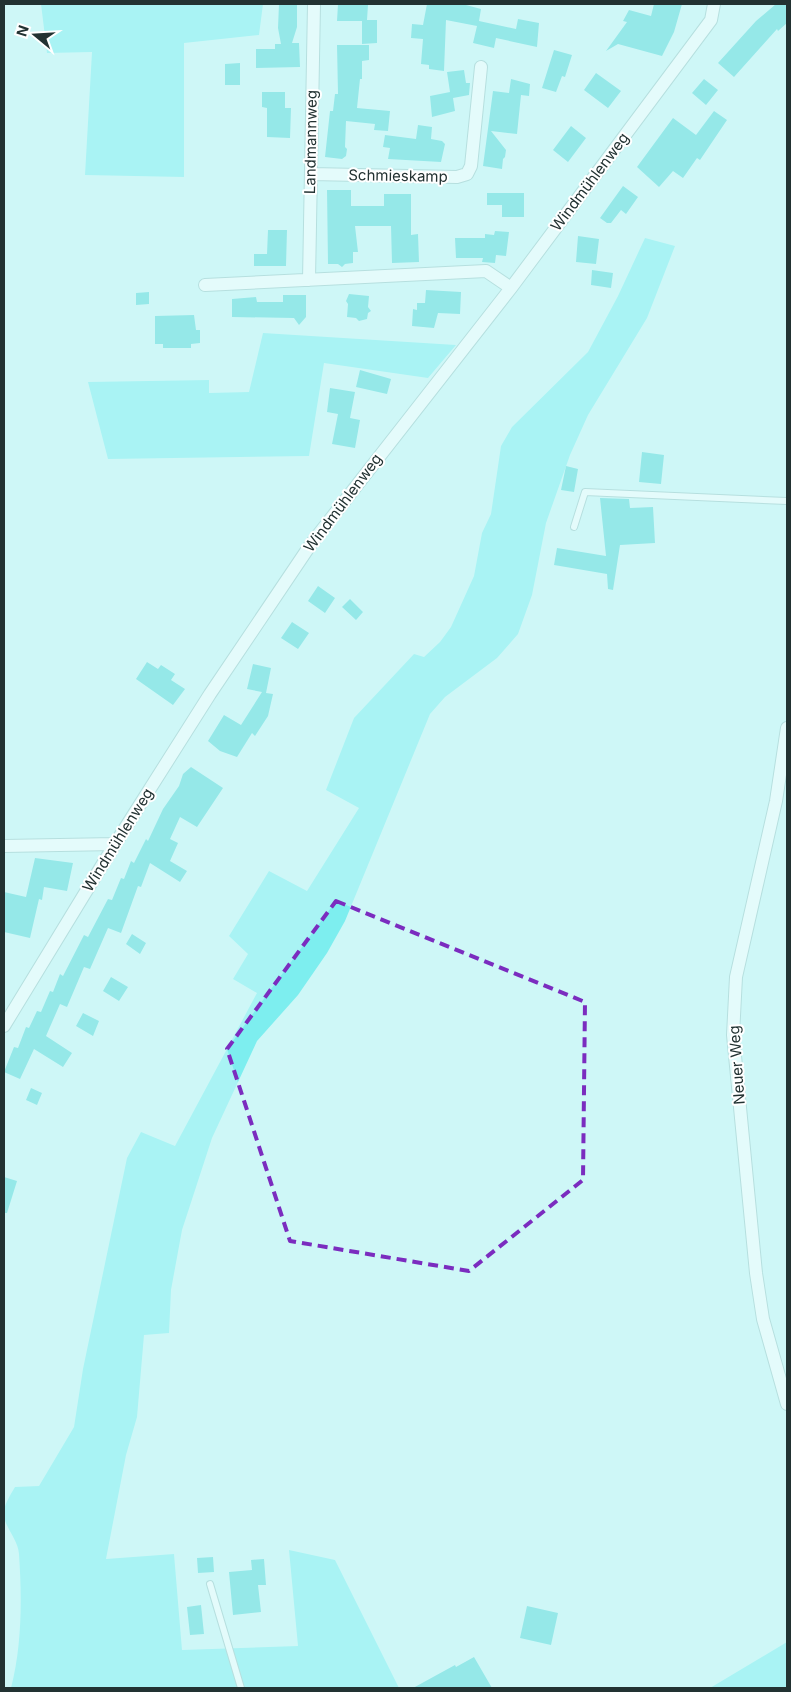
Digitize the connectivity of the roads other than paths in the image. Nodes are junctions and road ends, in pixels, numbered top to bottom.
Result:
1 (314, 4) edge
2 (714, 4) edge
3 (481, 68) dead end
4 (311, 174) junction
5 (309, 280) junction
6 (205, 285) dead end
7 (510, 288) junction
8 (787, 501) edge
9 (574, 527) dead end
10 (787, 728) edge
11 (115, 844) junction
12 (4, 846) edge
13 (4, 1026) edge
14 (787, 1404) edge
15 (210, 1584) dead end
16 (241, 1688) edge

1 - 4 street, Landmannweg
2 - 7 street, Windmühlenweg
3 - 4 street, Schmieskamp
4 - 5 street, Landmannweg
5 - 6 street
5 - 7 street
7 - 11 street, Windmühlenweg
8 - 9 lane
10 - 14 street, Neuer Weg
11 - 12 street
11 - 13 street, Windmühlenweg
15 - 16 lane

